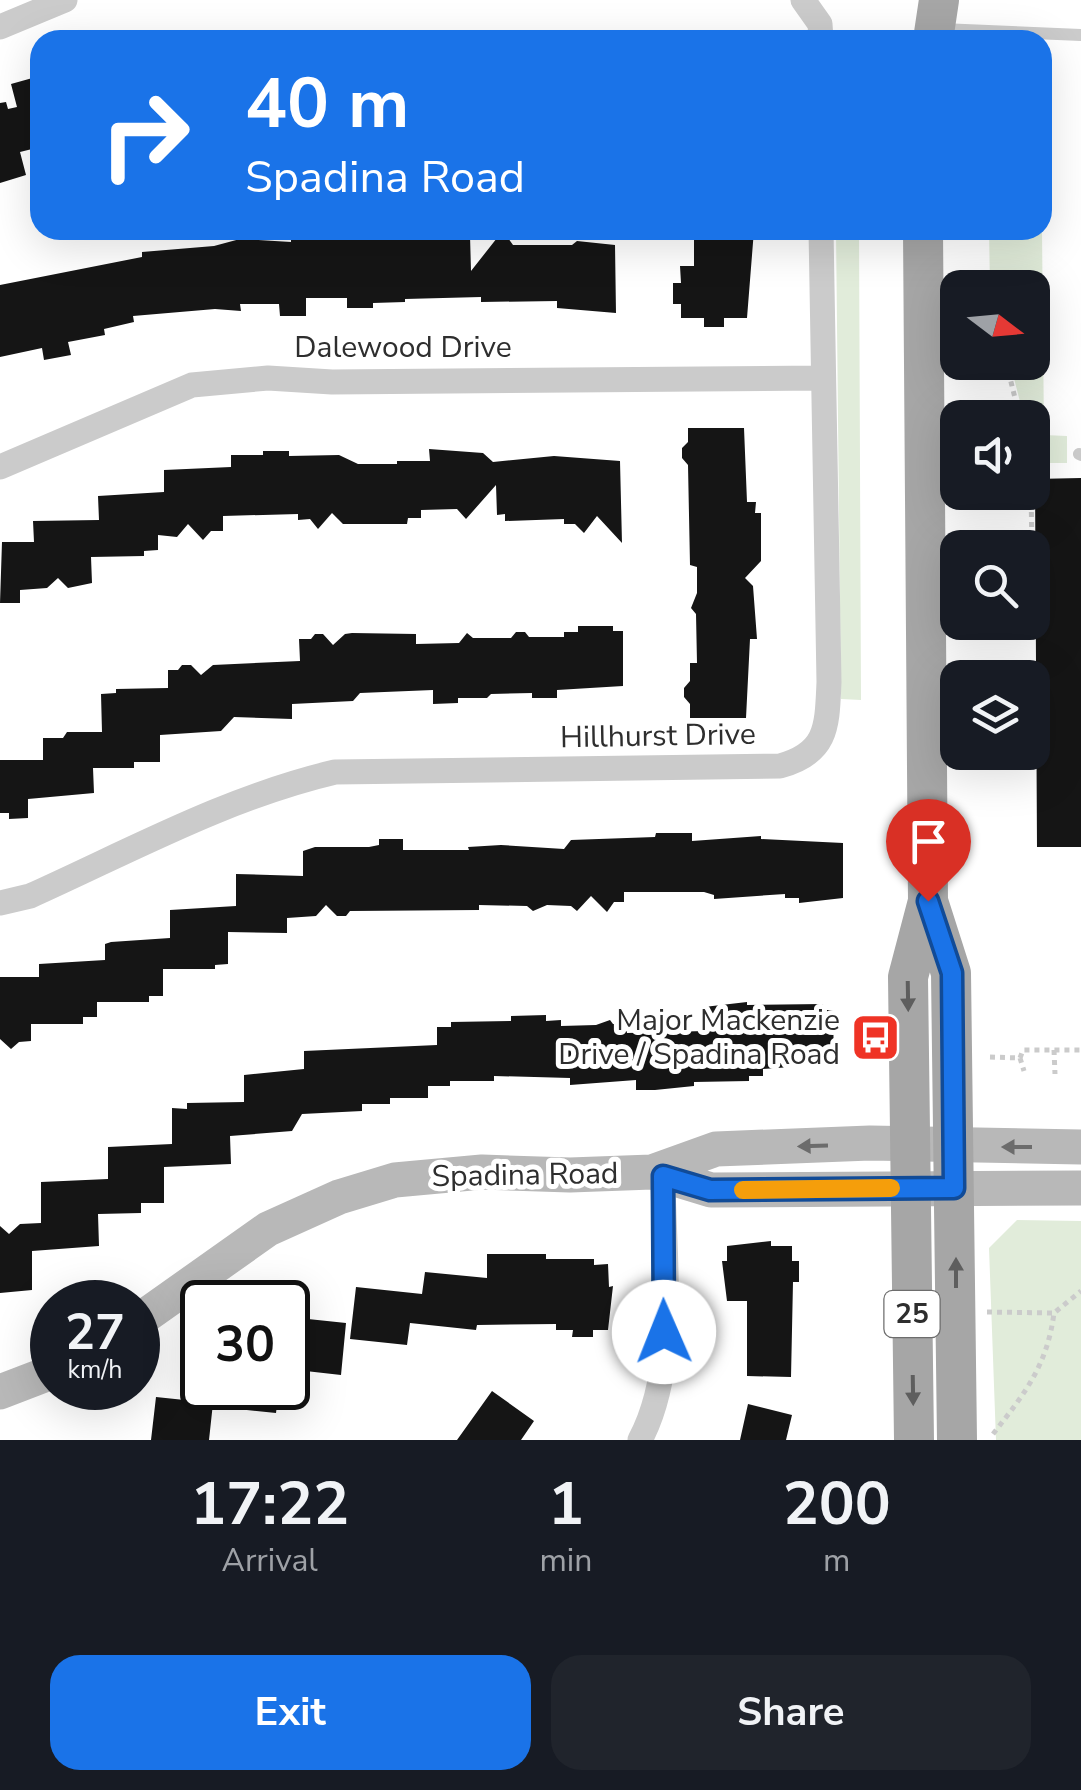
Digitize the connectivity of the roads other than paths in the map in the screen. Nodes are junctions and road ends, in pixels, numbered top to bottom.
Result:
1 (66, 0) edge
2 (803, 0) edge
3 (935, 23) edge
4 (0, 26) edge
5 (820, 30) edge
6 (1020, 30) edge
7 (1052, 33) edge
8 (1081, 35) edge
9 (822, 240) edge
10 (923, 240) edge
11 (822, 378) junction
12 (0, 467) edge
13 (928, 901) junction
14 (0, 903) edge
15 (910, 1145) junction
16 (953, 1146) junction
17 (1081, 1147) edge
18 (658, 1174) junction
19 (911, 1188) junction
20 (954, 1188) junction
21 (1081, 1188) edge
22 (160, 1305) edge
23 (30, 1380) edge
24 (0, 1392) edge
25 (975, 1437) edge
26 (640, 1440) edge
27 (914, 1440) edge

1 - 4 street
2 - 5 street
3 - 6 lane
7 - 8 lane
9 - 11 street, Hillhurst Drive
10 - 13 main road, 25
11 - 12 street, Dalewood Drive
11 - 14 street, Hillhurst Drive
13 -> 15 main road, 25
13 - 16 main road, 25
15 - 16 street, Spadina Road
15 -> 18 street, Spadina Road
15 - 19 main road, 25
17 -> 16 street, Spadina Road
16 - 20 main road, 25
18 - 19 street, Spadina Road
18 - 22 street, Spadina Road
18 - 26 street
19 - 20 street, Spadina Road
19 -> 27 main road, 25
20 - 21 street, Spadina Road
25 -> 20 main road, 25
23 - 24 street

